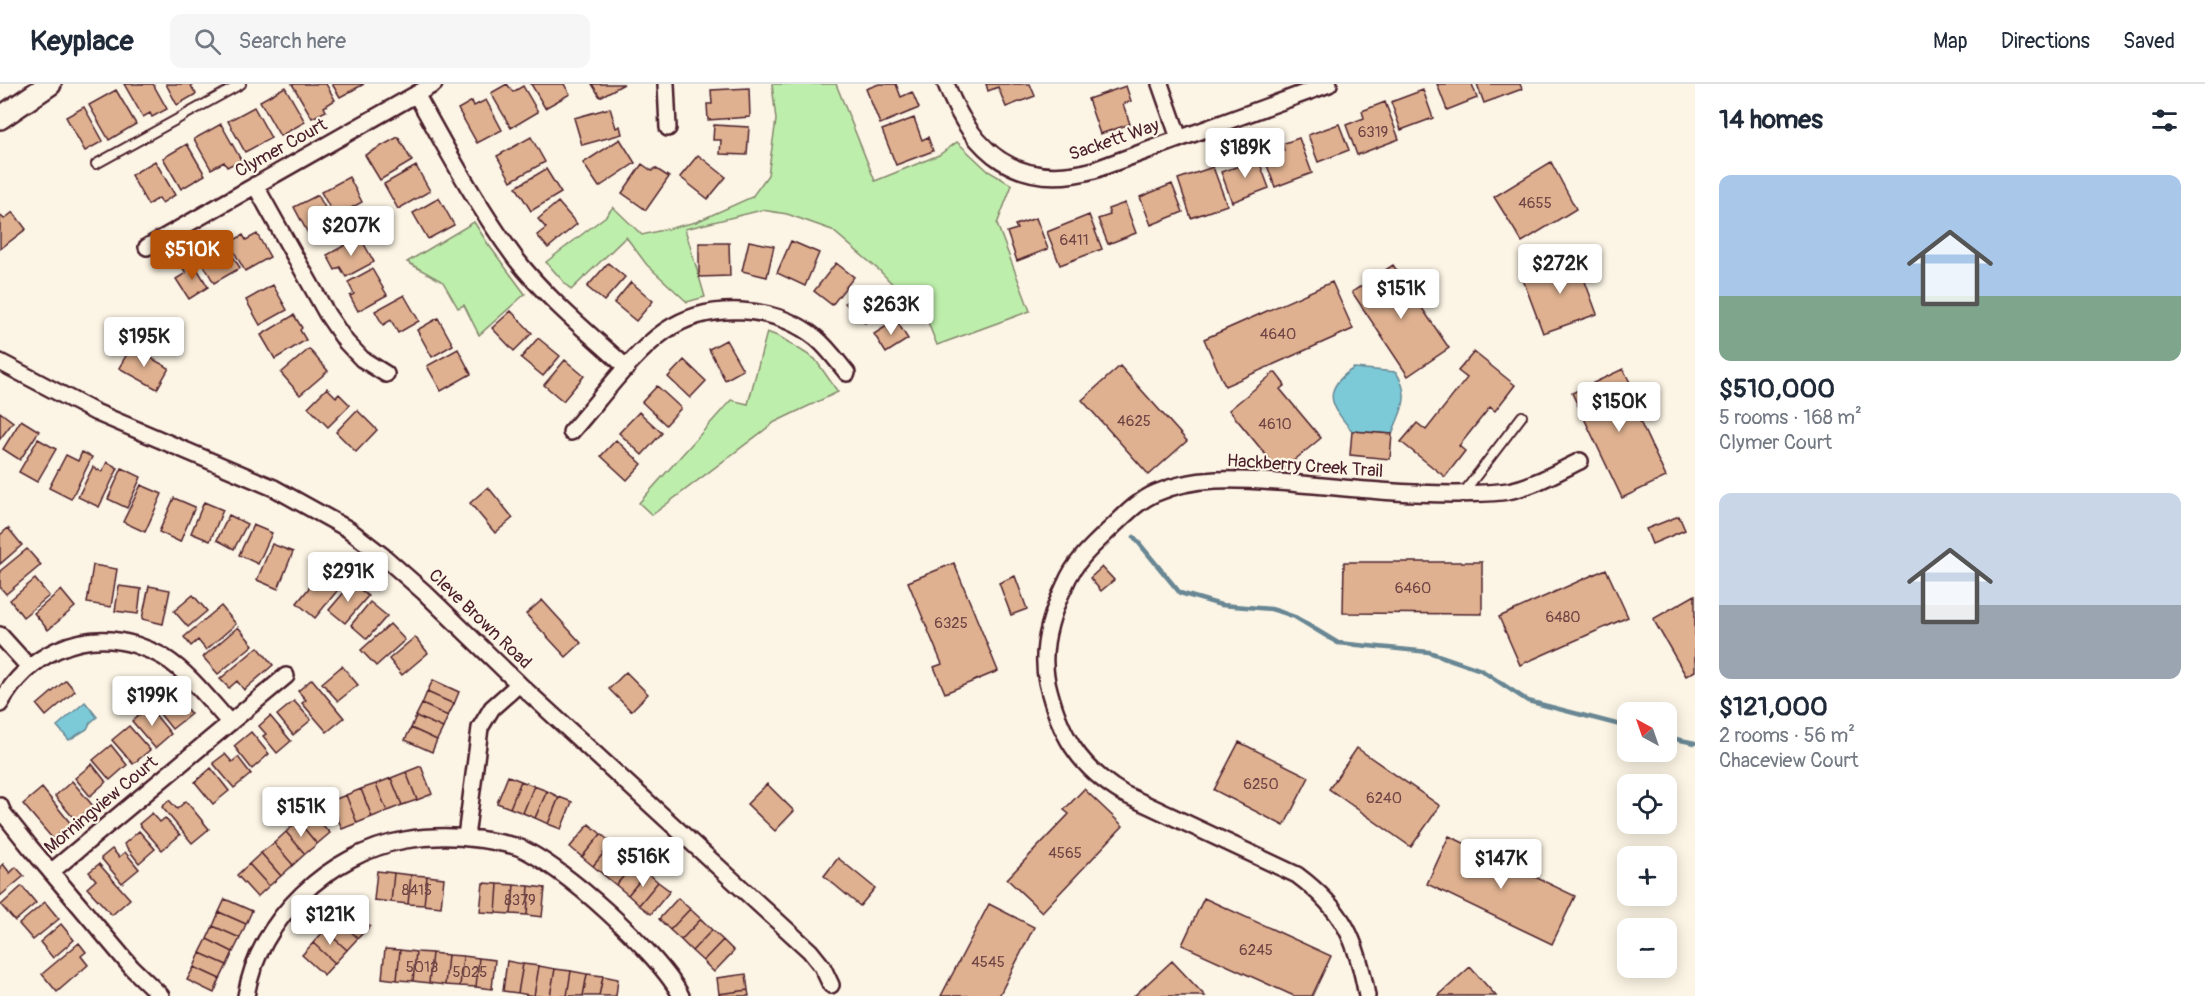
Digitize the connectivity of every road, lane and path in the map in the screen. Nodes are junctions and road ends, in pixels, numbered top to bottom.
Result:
1 (50, 84) edge
2 (241, 84) edge
3 (434, 84) edge
4 (666, 84) edge
5 (946, 84) edge
6 (1160, 84) edge
7 (1329, 84) edge
8 (416, 94) junction
9 (0, 118) edge
10 (669, 128) dead end
11 (1179, 138) junction
12 (96, 164) dead end
13 (255, 185) junction
14 (147, 247) dead end
15 (0, 362) edge
16 (627, 368) junction
17 (847, 373) dead end
18 (386, 374) dead end
19 (1521, 416) dead end
20 (571, 432) dead end
21 (1580, 461) dead end
22 (1464, 494) junction
23 (0, 635) edge
24 (29, 668) junction
25 (286, 676) dead end
26 (519, 684) junction
27 (0, 704) edge
28 (230, 723) junction
29 (0, 806) edge
30 (466, 837) junction
31 (51, 872) junction
32 (831, 985) dead end
33 (161, 996) edge
34 (246, 996) edge
35 (681, 996) edge
36 (1367, 996) edge

1 - 9 main road
2 - 12 lane
3 - 8 street, Clymer Court
4 - 10 street
5 - 11 street, Sackett Way
6 - 11 street
7 - 11 street, Sackett Way
8 - 13 street, Clymer Court
8 - 16 street
13 - 14 street, Clymer Court
13 - 18 street
15 - 26 street, Cleve Brown Road
16 - 17 street
16 - 20 street
19 - 22 lane
21 - 22 street, Hackberry Creek Trail
22 - 36 street, Hackberry Creek Trail
23 - 24 street
24 - 27 street
24 - 28 street
25 - 28 street, Morningview Court
26 - 30 street
26 - 32 street, Cleve Brown Road
28 - 31 street, Morningview Court
29 - 31 street
30 - 34 street
30 - 35 street
31 - 33 street

